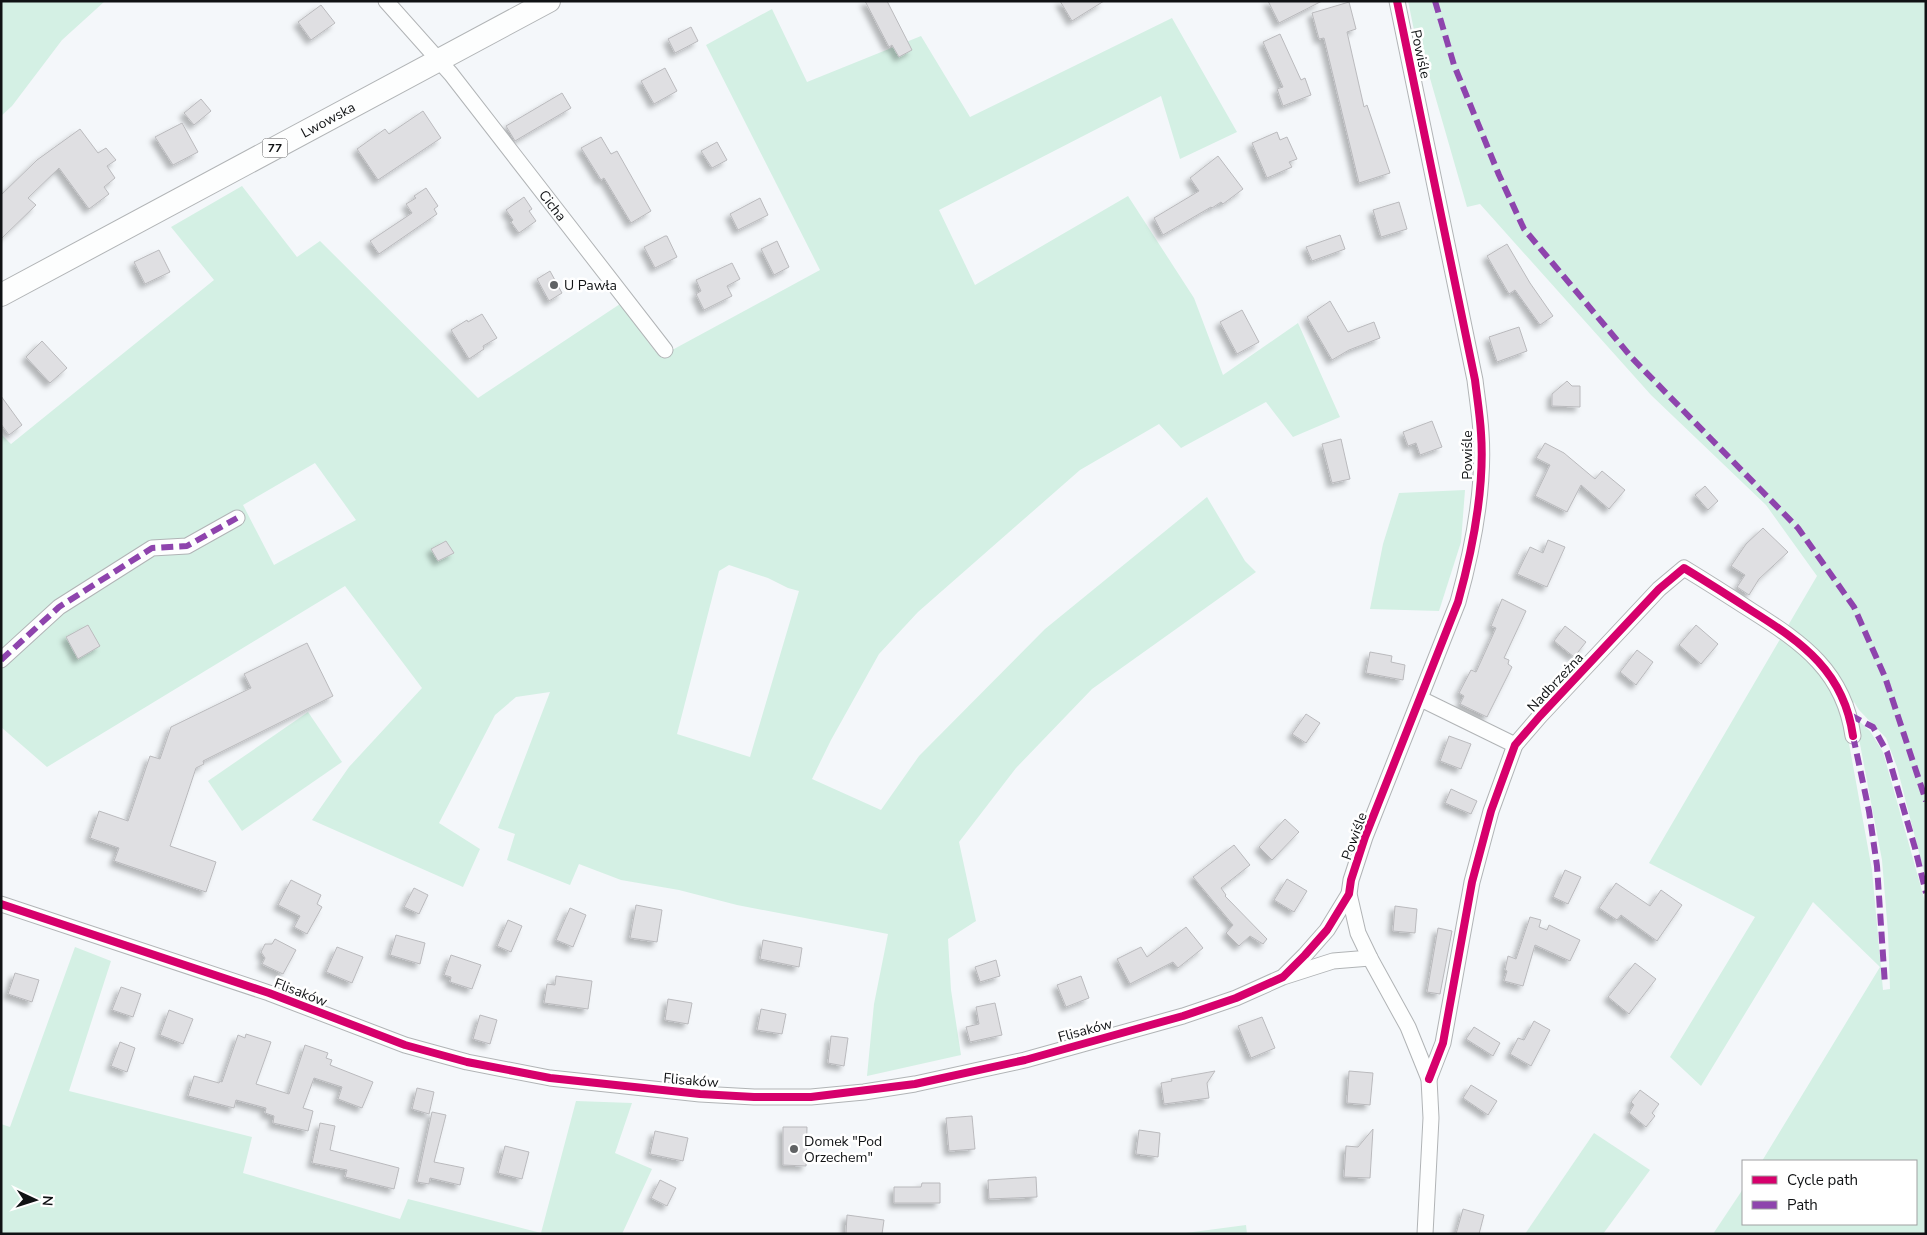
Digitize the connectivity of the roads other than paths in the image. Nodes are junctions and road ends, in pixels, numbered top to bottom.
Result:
1 (386, 1) edge
2 (549, 1) edge
3 (1397, 1) edge
4 (439, 60) junction
5 (1, 295) edge
6 (665, 350) dead end
7 (237, 518) dead end
8 (1, 660) edge
9 (1420, 699) junction
10 (1854, 736) dead end
11 (1515, 746) junction
12 (1349, 894) junction
13 (1, 904) edge
14 (1370, 958) junction
15 (1283, 977) junction
16 (1429, 1079) junction
17 (1425, 1234) edge

1 - 4 street, Cicha
2 - 4 main road, Lwowska / 77
3 - 9 street, Powiśle
4 - 5 main road, Lwowska / 77
4 - 6 street, Cicha
7 - 8 street
9 - 11 street
9 - 12 street, Powiśle
10 - 11 street, Nadbrzeżna
11 - 16 street, Nadbrzeżna
12 - 14 street, Powiśle
12 - 15 street, Flisaków
13 - 15 street, Flisaków
14 - 15 street, Flisaków
14 - 16 street, Powiśle
16 - 17 street, Powiśle

